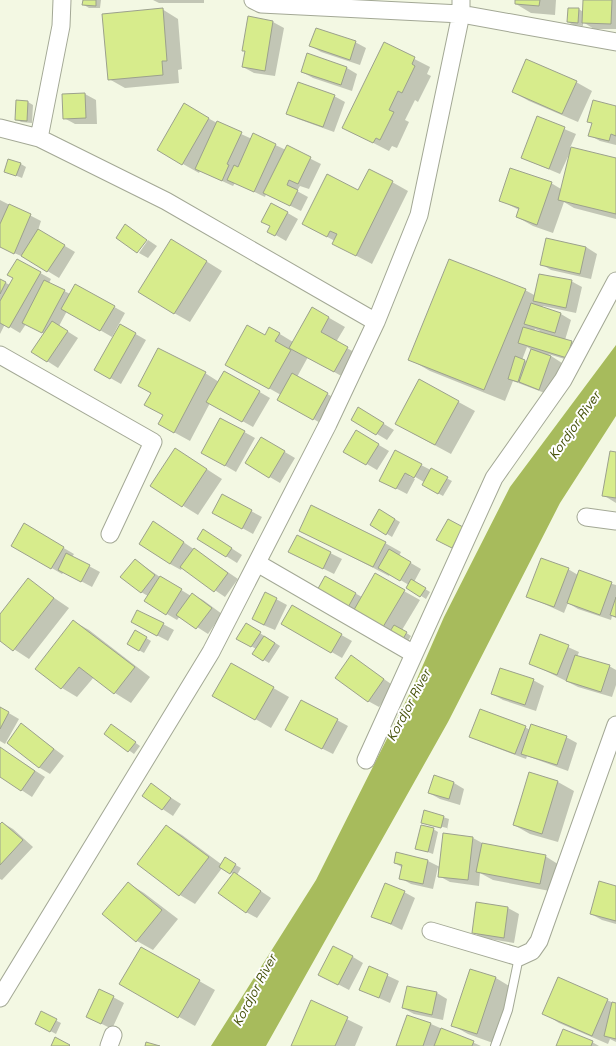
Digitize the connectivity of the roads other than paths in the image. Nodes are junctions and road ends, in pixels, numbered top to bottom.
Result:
1 (62, 0) edge
2 (253, 0) edge
3 (461, 7) edge
4 (616, 42) edge
5 (0, 128) edge
6 (39, 138) junction
7 (616, 281) edge
8 (376, 322) junction
9 (0, 354) edge
10 (586, 517) dead end
11 (616, 521) edge
12 (110, 534) dead end
13 (257, 563) junction
14 (414, 654) junction
15 (616, 725) edge
16 (366, 760) dead end
17 (431, 931) dead end
18 (519, 957) junction
19 (0, 998) edge
20 (495, 1046) edge

1 - 6 street
2 - 3 street
3 - 4 street
3 - 8 street
5 - 6 street
6 - 8 street
7 - 14 street
8 - 13 street
9 - 12 street
10 - 11 street
13 - 14 street
13 - 19 street
14 - 16 street
15 - 18 street
17 - 18 street
18 - 20 lane

